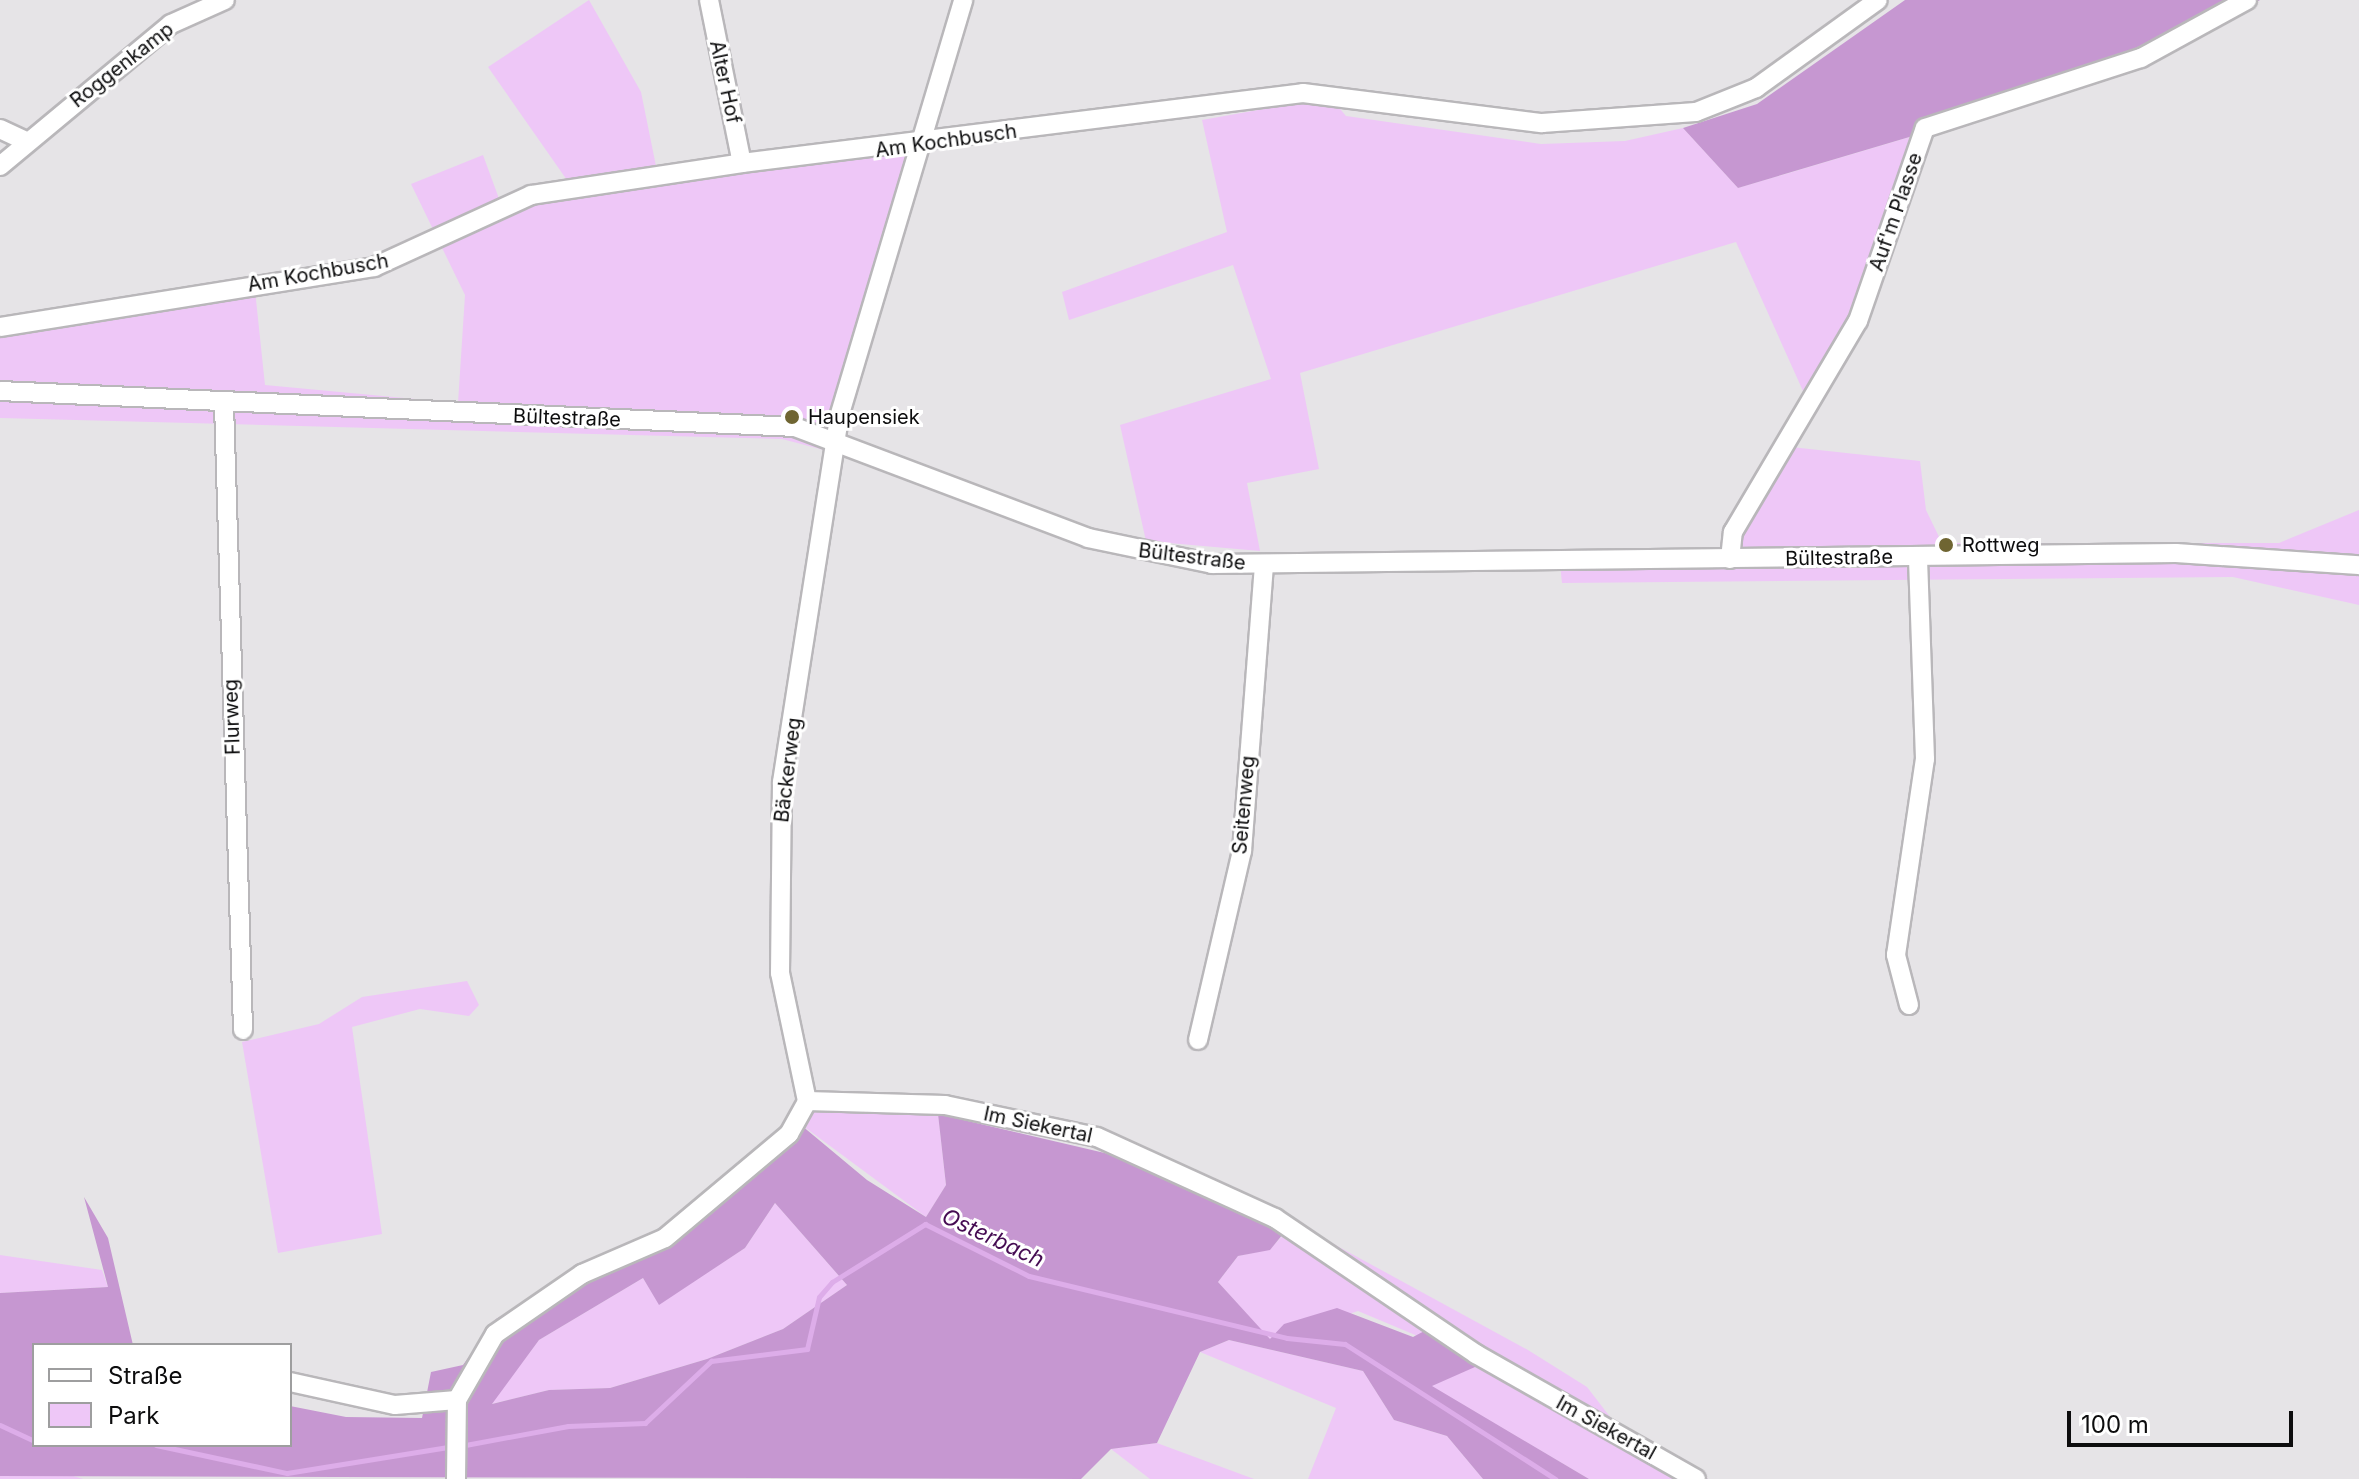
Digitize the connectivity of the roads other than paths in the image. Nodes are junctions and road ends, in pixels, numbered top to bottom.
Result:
1 (225, 0) edge
2 (709, 0) edge
3 (963, 0) edge
4 (1878, 0) edge
5 (2247, 0) edge
6 (0, 129) edge
7 (26, 141) junction
8 (920, 142) junction
9 (742, 163) junction
10 (0, 166) edge
11 (0, 327) edge
12 (0, 391) edge
13 (224, 404) junction
14 (836, 439) junction
15 (1918, 557) junction
16 (1730, 559) junction
17 (1264, 565) junction
18 (2359, 565) edge
19 (1909, 1005) dead end
20 (243, 1030) dead end
21 (1198, 1040) dead end
22 (807, 1101) junction
23 (292, 1382) edge
24 (457, 1400) junction
25 (456, 1479) edge
26 (1696, 1479) edge

1 - 7 street, Roggenkamp
2 - 9 street, Alter Hof
3 - 8 street
4 - 8 street, Am Kochbusch
5 - 16 street, Auf'm Plasse
6 - 7 street
7 - 10 street, Roggenkamp
8 - 9 street, Am Kochbusch
8 - 14 street
9 - 11 street, Am Kochbusch
12 - 13 street, Bültestraße
13 - 14 street, Bültestraße
13 - 20 street, Flurweg
14 - 17 street, Bültestraße
14 - 22 street, Bäckerweg
15 - 16 street, Bültestraße
15 - 18 street, Bültestraße
15 - 19 street
16 - 17 street, Bültestraße
17 - 21 street, Seitenweg
22 - 24 street
22 - 26 street, Im Siekertal
23 - 24 street
24 - 25 street

